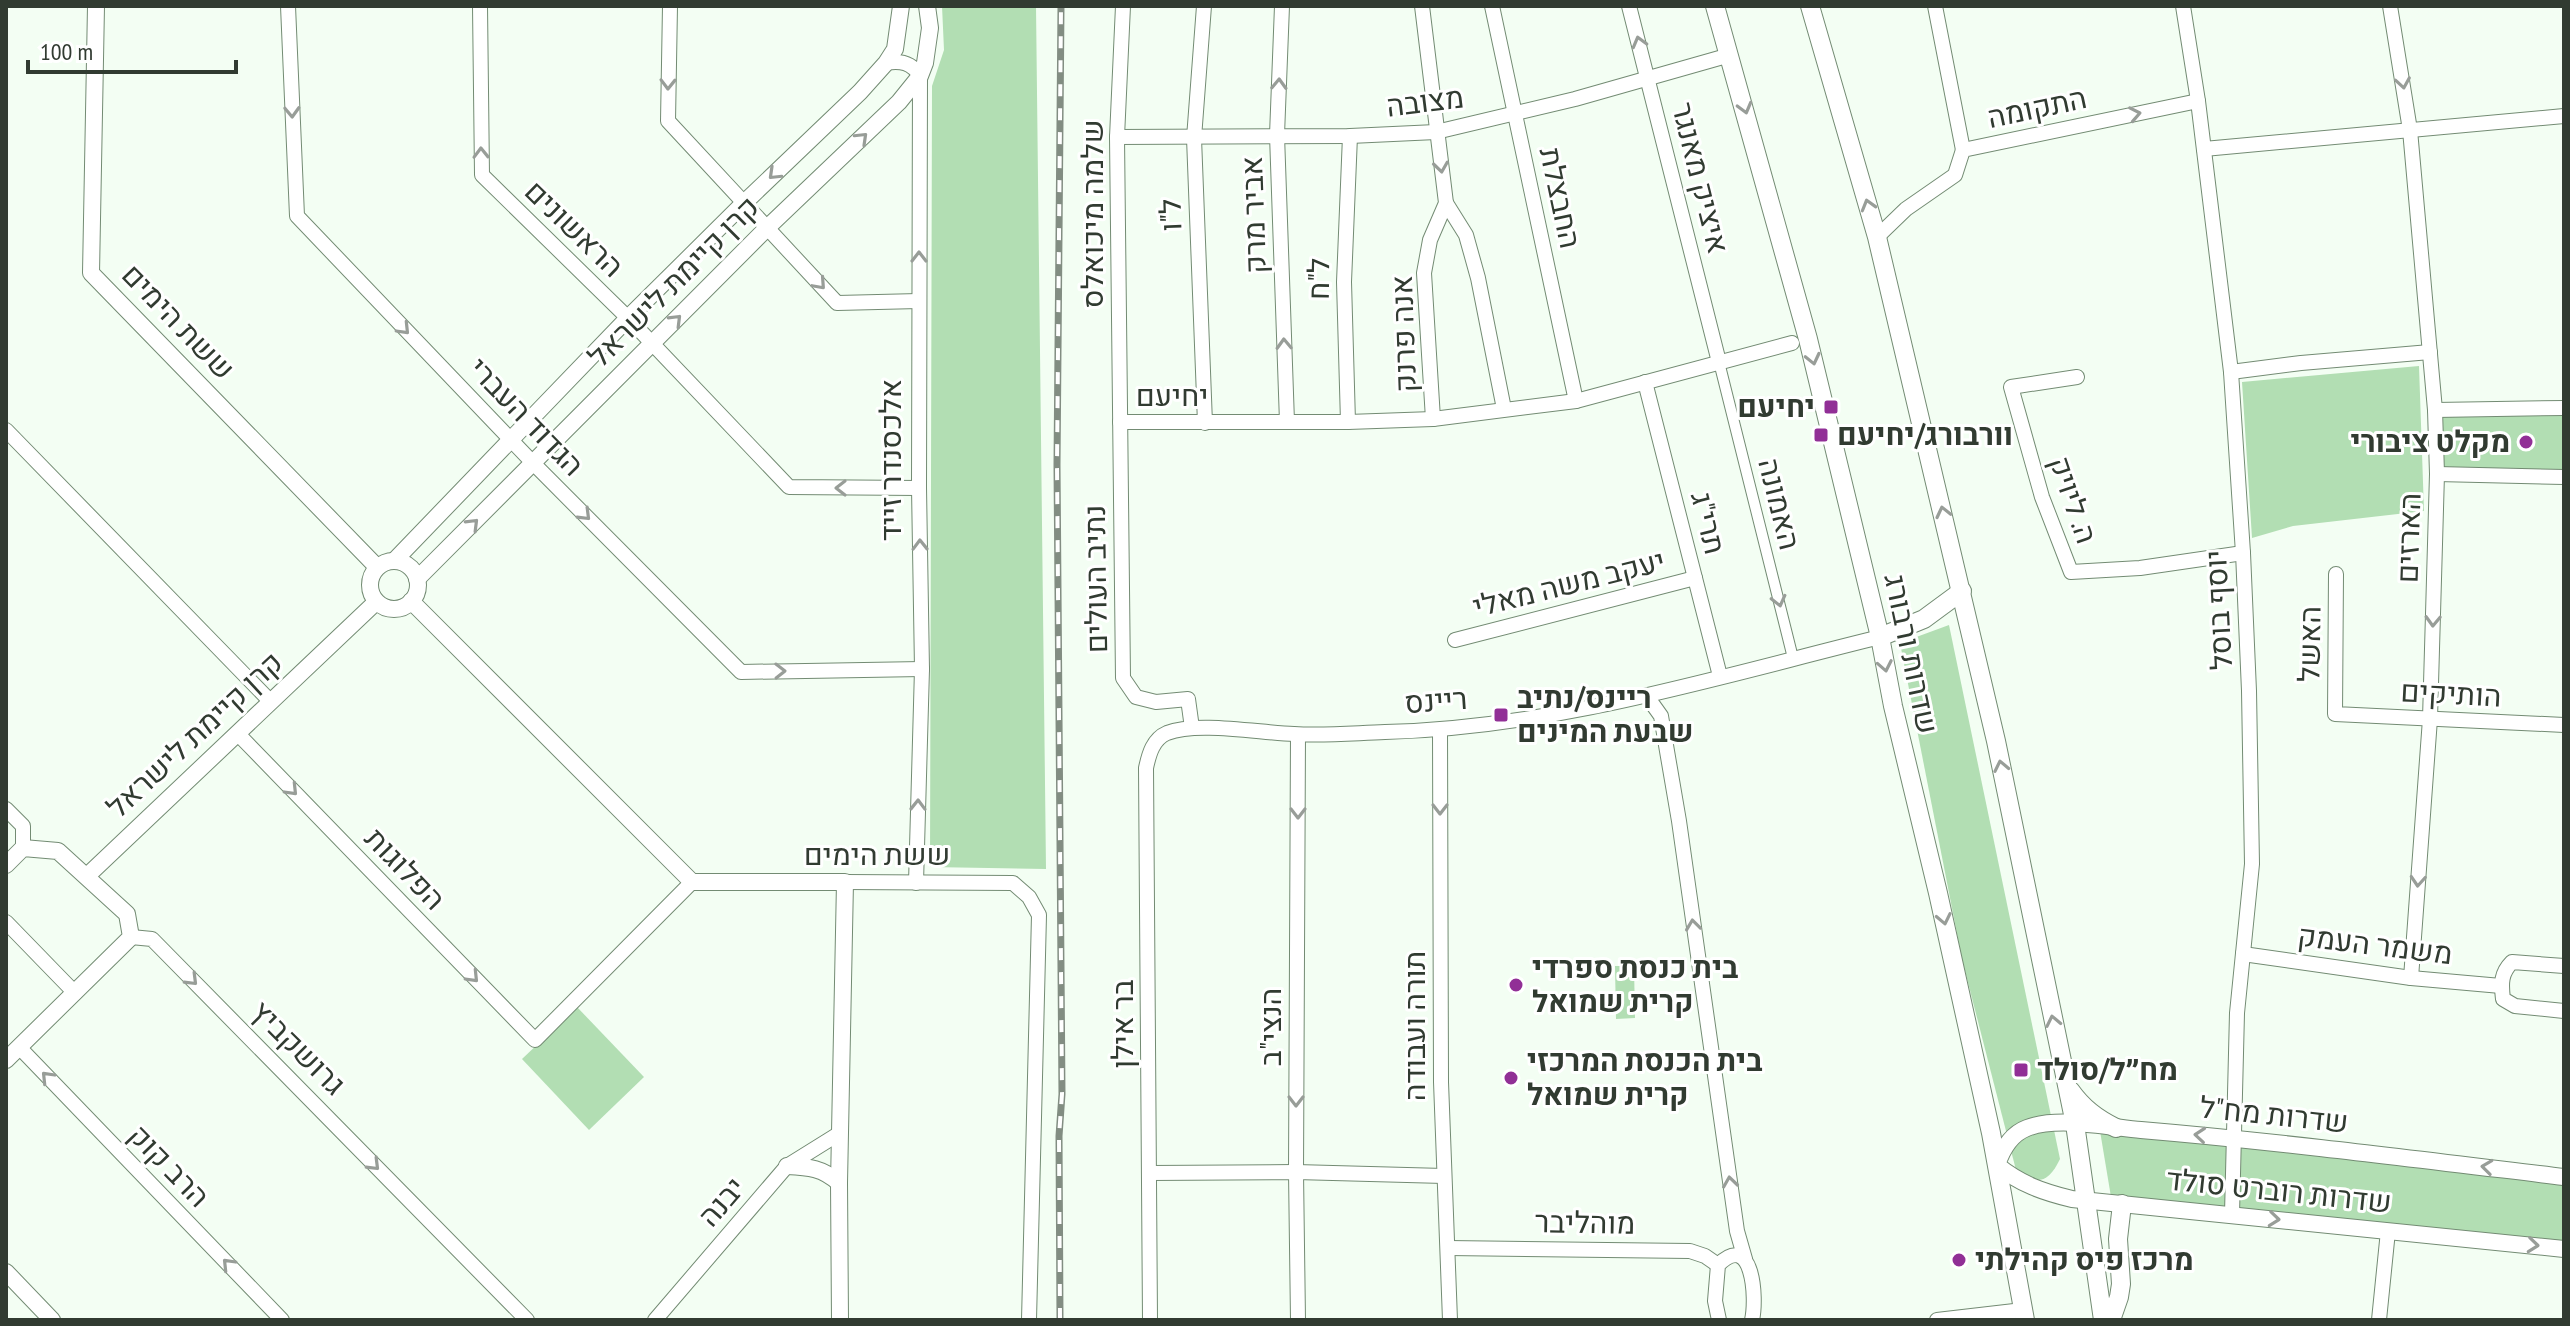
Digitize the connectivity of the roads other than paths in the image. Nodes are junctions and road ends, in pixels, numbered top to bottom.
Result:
1 (96, 6) edge
2 (288, 6) edge
3 (480, 6) edge
4 (670, 6) edge
5 (901, 6) edge
6 (927, 6) edge
7 (1123, 6) edge
8 (1204, 6) edge
9 (1282, 6) edge
10 (1422, 6) edge
11 (1492, 6) edge
12 (1629, 6) edge
13 (1715, 6) edge
14 (1810, 6) edge
15 (1935, 6) edge
16 (2183, 6) edge
17 (2390, 6) edge
18 (1730, 55) junction
19 (886, 63) junction
20 (920, 76) junction
21 (1649, 79) junction
22 (2198, 101) junction
23 (1516, 113) junction
24 (2564, 116) edge
25 (2410, 130) junction
26 (1436, 132) junction
27 (1277, 135) junction
28 (1350, 136) junction
29 (1117, 137) junction
30 (1194, 138) junction
31 (2204, 149) junction
32 (1963, 150) junction
33 (744, 203) junction
34 (1446, 203) junction
35 (768, 227) junction
36 (1877, 237) junction
37 (919, 301) junction
38 (628, 318) junction
39 (1792, 343) dead end
40 (653, 344) junction
41 (2430, 352) junction
42 (1719, 362) junction
43 (2231, 372) junction
44 (2077, 377) dead end
45 (1645, 382) junction
46 (1576, 401) junction
47 (2564, 408) edge
48 (1504, 409) junction
49 (2435, 410) junction
50 (1433, 419) junction
51 (1120, 422) junction
52 (1287, 422) junction
53 (1348, 422) junction
54 (1205, 423) junction
55 (6, 430) edge
56 (511, 440) junction
57 (534, 464) junction
58 (2437, 474) junction
59 (2564, 477) edge
60 (919, 488) junction
61 (2243, 553) junction
62 (395, 560) junction
63 (377, 567) junction
64 (2336, 574) dead end
65 (1695, 578) junction
66 (417, 579) junction
67 (1962, 591) junction
68 (411, 601) junction
69 (376, 602) junction
70 (1873, 610) junction
71 (1880, 637) junction
72 (1455, 640) dead end
73 (1849, 645) junction
74 (1793, 658) junction
75 (922, 669) junction
76 (1720, 676) junction
77 (1646, 695) junction
78 (271, 702) junction
79 (2335, 714) joint
80 (2430, 719) junction
81 (2564, 725) edge
82 (1192, 728) junction
83 (1440, 731) junction
84 (238, 734) junction
85 (1164, 734) joint
86 (1298, 735) junction
87 (6, 809) edge
88 (23, 848) junction
89 (6, 865) edge
90 (87, 876) junction
91 (692, 882) junction
92 (845, 882) junction
93 (916, 883) junction
94 (6, 922) edge
95 (131, 937) junction
96 (2243, 954) junction
97 (2564, 966) edge
98 (2411, 978) junction
99 (2501, 986) junction
100 (75, 993) junction
101 (2564, 1011) edge
102 (19, 1047) junction
103 (6, 1060) edge
104 (2066, 1084) junction
105 (2075, 1124) junction
106 (2116, 1128) junction
107 (840, 1133) junction
108 (2232, 1138) junction
109 (1997, 1165) junction
110 (787, 1166) junction
111 (1296, 1172) junction
112 (1150, 1173) junction
113 (1444, 1176) junction
114 (2564, 1177) edge
115 (839, 1183) junction
116 (2085, 1200) junction
117 (2122, 1204) junction
118 (2232, 1214) junction
119 (2388, 1231) junction
120 (1448, 1248) junction
121 (2564, 1249) edge
122 (1745, 1259) junction
123 (1718, 1265) junction
124 (6, 1272) edge
125 (2024, 1315) edge
126 (52, 1320) edge
127 (282, 1320) edge
128 (527, 1320) edge
129 (655, 1320) edge
130 (840, 1320) edge
131 (1029, 1320) edge
132 (1150, 1320) edge
133 (1298, 1320) edge
134 (1450, 1320) edge
135 (1719, 1320) edge
136 (1752, 1320) edge
137 (1937, 1320) edge
138 (2103, 1320) edge
139 (2111, 1320) edge
140 (2379, 1320) edge

1 - 63 street, ששת הימים
2 -> 56 street, הגדוד העברי
38 -> 3 street, הראשונים
4 -> 33 street
5 - 19 street, קרן קיימת לישראל
6 - 20 street, קרן קיימת לישראל
7 - 29 street, שלמה מיכואלס
8 - 30 street, ל"ו
27 -> 9 street, אביר מרק
10 - 26 street
11 - 23 street, החבצלת
21 -> 12 street, איציק מאנגר
13 - 18 main road, שדרות ורבורג
36 -> 14 main road, שדרות ורבורג
15 - 32 street
16 - 22 street, יוסף בוסל
17 -> 25 street, הארזים
18 - 21 street, מצובה
18 -> 70 main road, שדרות ורבורג
19 - 20 street
19 -> 33 street, קרן קיימת לישראל
35 -> 20 street, קרן קיימת לישראל
37 -> 20 street, אלכסנדר זייד
21 - 23 street, מצובה
21 - 42 street, איציק מאנגר
22 - 31 street, יוסף בוסל
32 -> 22 street, התקומה
23 - 26 street, מצובה
23 - 46 street, החבצלת
24 - 25 street
25 - 31 street
25 - 41 street, הארזים
26 - 28 street, מצובה
26 -> 34 street
27 - 28 street, מצובה
27 - 30 street, מצובה
52 -> 27 street, אביר מרק
28 - 53 street, ל"ח
29 - 30 street, מצובה
29 - 51 street, שלמה מיכואלס
30 - 54 street, ל"ו
31 - 43 street, יוסף בוסל
32 - 36 street, התקומה
33 - 35 street
33 - 38 street, קרן קיימת לישראל
34 - 48 street
34 - 50 street, אנה פרנק
35 -> 37 street
40 -> 35 street, קרן קיימת לישראל
67 -> 36 main road, שדרות ורבורג
37 - 60 street, אלכסנדר זייד
38 - 40 street, הראשונים
38 - 56 street, קרן קיימת לישראל
39 - 42 street, יחיעם
40 - 57 street, קרן קיימת לישראל
60 -> 40 street, הראשונים
41 - 43 street
41 - 49 street, הארזים
42 - 45 street, יחיעם
42 -> 74 street, האמונה
43 - 61 street, יוסף בוסל
44 - 61 street, ה. ליויק
45 - 46 street, יחיעם
45 - 65 street, תרי"ג
46 - 48 street, יחיעם
47 - 49 street
48 - 50 street, יחיעם
49 - 58 street, הארזים
50 - 53 street, יחיעם
51 - 54 street, יחיעם
51 - 82 street, נתיב העולים
52 - 53 street, יחיעם
52 - 54 street, יחיעם
55 - 78 street
56 - 57 street, הגדוד העברי
56 - 62 street, קרן קיימת לישראל
66 -> 57 street, קרן קיימת לישראל
57 -> 75 street, הגדוד העברי
58 - 59 street
58 -> 80 street, הארזים
75 -> 60 street, אלכסנדר זייד
61 - 96 street, יוסף בוסל
62 - 63 street
62 - 66 street
63 - 69 street
64 - 79 street, האשל
65 - 72 street, יעקב משה מאלי
65 - 76 street, תרי"ג
66 - 68 street
67 - 71 main road, ריינס
104 -> 67 main road, שדרות ורבורג
68 - 69 street
68 - 91 street
69 - 78 street, קרן קיימת לישראל
70 - 71 main road, שדרות ורבורג
70 - 73 street
71 - 73 street, ריינס
71 -> 109 main road, שדרות ורבורג
73 - 74 street, ריינס
74 - 76 street, ריינס
93 -> 75 street, אלכסנדר זייד
76 - 77 street, ריינס
77 - 83 street, ריינס
122 -> 77 street
78 - 84 street, קרן קיימת לישראל
79 - 80 street, הותיקים
80 - 81 street, הותיקים
80 -> 98 street, הארזים
82 - 85 street, ריינס
82 - 86 street, ריינס
83 - 86 street, ריינס
83 -> 113 street, תורה ועבודה
84 - 90 street, קרן קיימת לישראל
84 -> 91 street, הפלוגות
85 - 112 street, בר אילן
86 -> 111 street, הנצי"ב
87 - 88 street
88 - 89 street
88 - 90 street
90 - 95 street
91 - 92 street, ששת הימים
92 - 93 street, ששת הימים
92 - 107 street
93 - 131 street, ששת הימים
94 - 100 street
95 - 100 street
95 -> 128 street, גרושקביץ
96 - 98 street, משמר העמק
96 - 108 street, יוסף בוסל
97 - 99 street
98 - 99 street, משמר העמק
99 - 101 street
100 - 102 street
102 - 103 street
127 -> 102 street, הרב קוק
104 - 105 main road, שדרות ורבורג
104 - 106 main road
105 - 106 street, שדרות מח"ל
105 - 109 street, שדרות מח"ל
105 - 116 main road, שדרות ורבורג
108 -> 106 street, שדרות מח"ל
107 - 110 street, יבנה
107 - 115 street
114 -> 108 street, שדרות מח"ל
108 - 118 street, יוסף בוסל
109 - 116 street, שדרות רוברט סולד
109 - 125 main road, שדרות ורבורג
110 - 115 street
110 - 129 street, יבנה
111 - 112 street
111 - 113 street
111 - 133 street, הנצי"ב
112 - 132 street, בר אילן
113 - 120 street, תורה ועבודה
115 - 130 street
116 - 117 street, שדרות רוברט סולד
116 - 138 main road, שדרות ורבורג
117 - 118 street, שדרות רוברט סולד
117 - 139 main road
118 -> 119 street, שדרות רוברט סולד
119 -> 121 street, שדרות רוברט סולד
119 - 140 street
120 - 123 street, מוהליבר
120 - 134 street, תורה ועבודה
122 - 123 street
122 - 136 street
123 - 135 street
124 - 126 street
125 - 137 street

